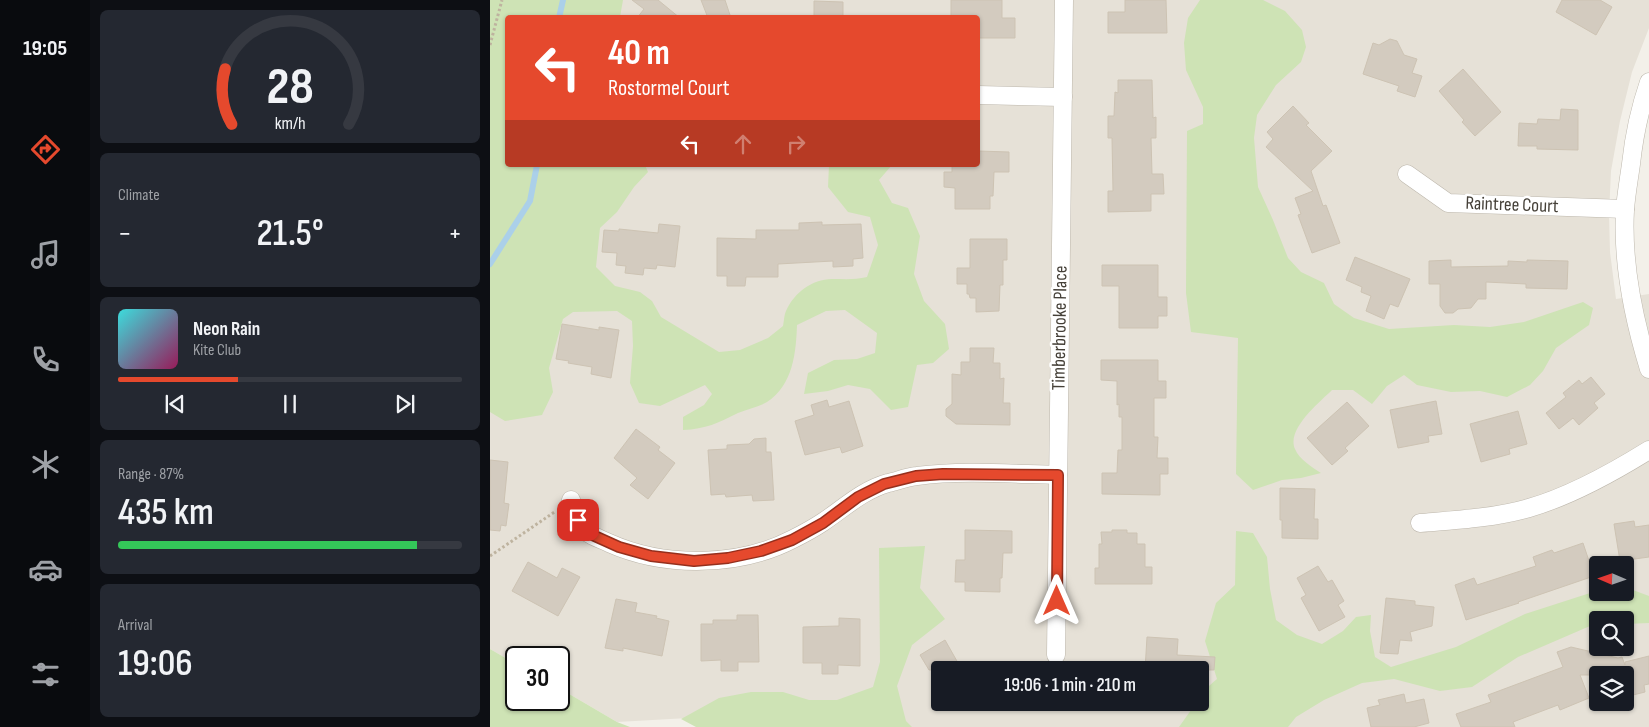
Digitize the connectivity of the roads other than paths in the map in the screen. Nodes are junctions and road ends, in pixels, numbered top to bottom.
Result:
1 (1064, 0) edge
2 (1649, 82) edge
3 (980, 95) edge
4 (1063, 97) junction
5 (1407, 174) dead end
6 (1625, 209) junction
7 (1649, 369) edge
8 (1649, 450) edge
9 (1058, 475) junction
10 (571, 500) road end
11 (1420, 523) dead end
12 (1056, 655) dead end

1 - 4 street, Timberbrooke Place
2 - 6 street
3 - 4 street
4 - 9 street, Timberbrooke Place
5 - 6 street, Raintree Court
6 - 7 street
8 - 11 street
9 - 10 street
9 - 12 street, Timberbrooke Place

